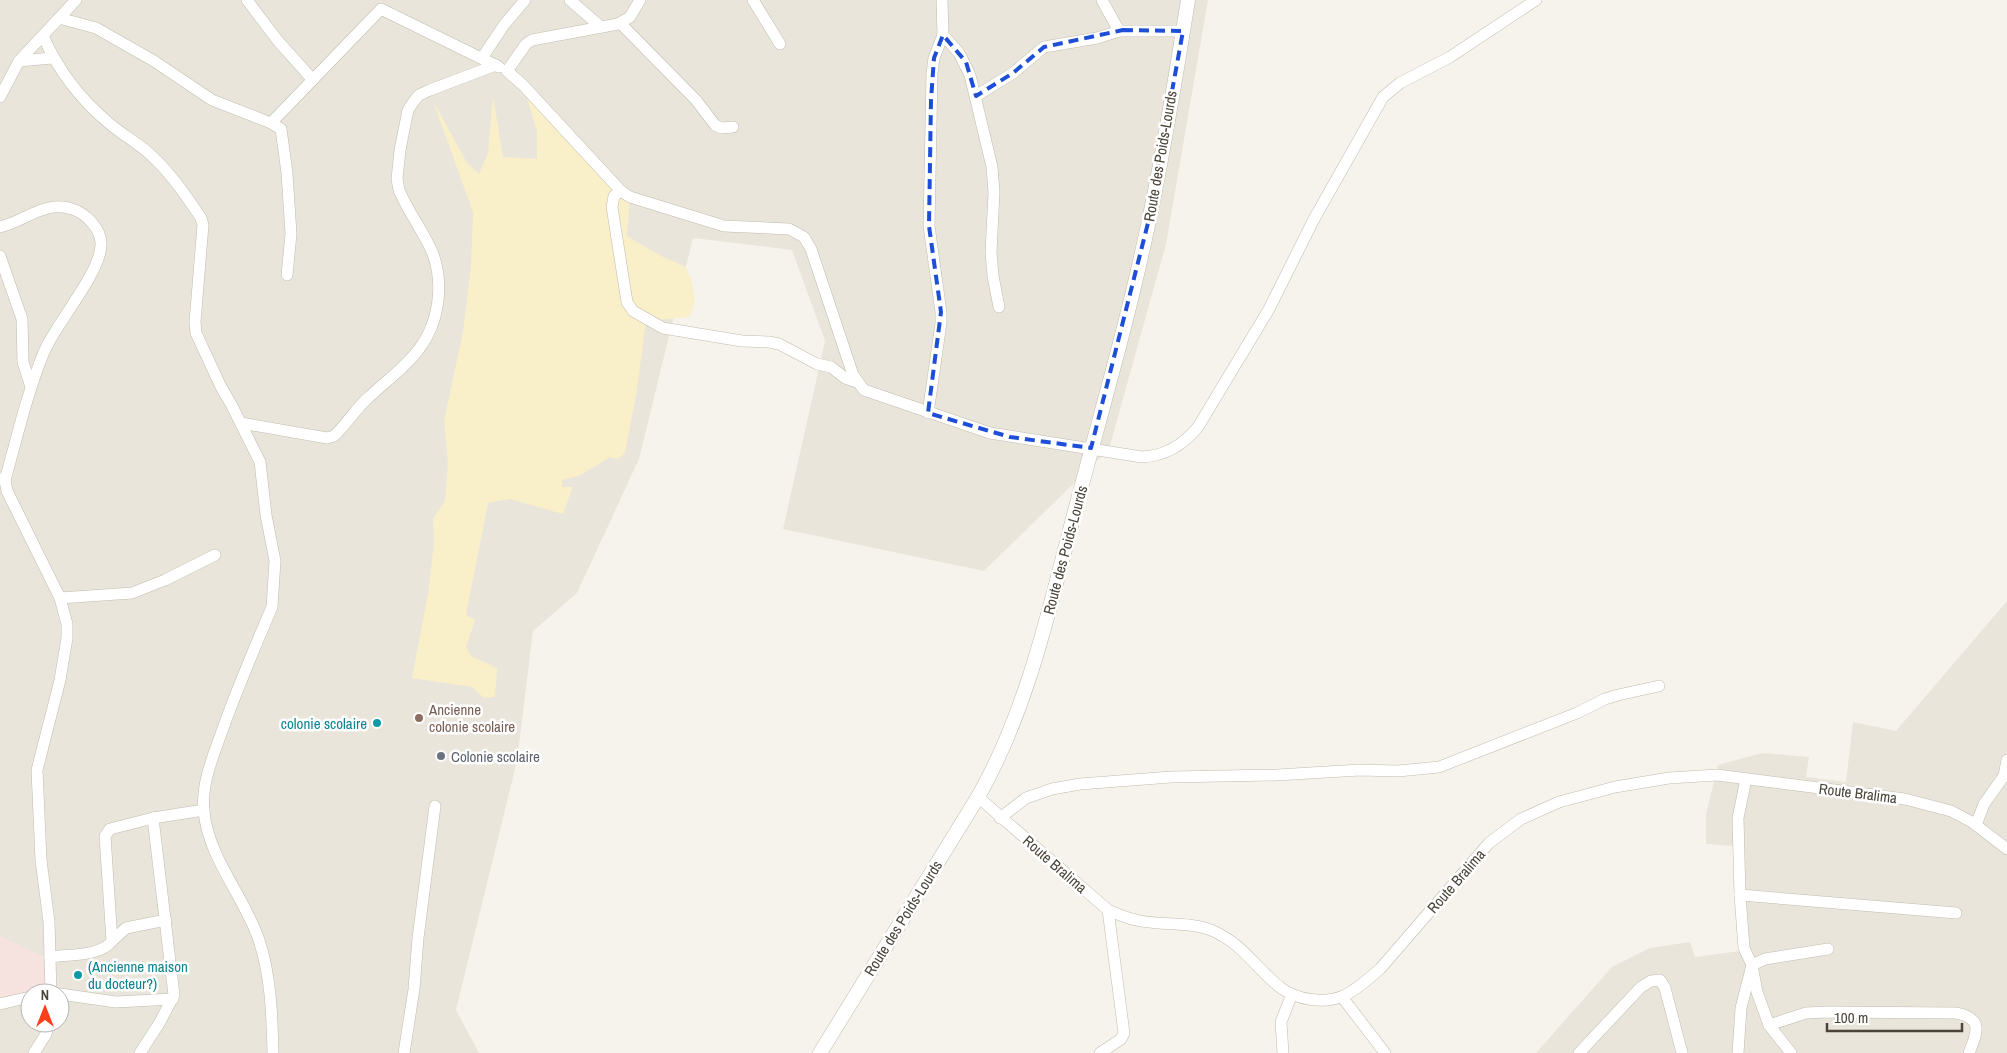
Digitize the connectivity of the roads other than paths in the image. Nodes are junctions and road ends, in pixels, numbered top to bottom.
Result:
1 (76, 0) edge
2 (247, 0) edge
3 (373, 0) edge
4 (525, 0) edge
5 (570, 0) edge
6 (640, 0) edge
7 (753, 0) edge
8 (942, 0) edge
9 (1102, 0) edge
10 (1188, 0) edge
11 (1536, 0) edge
12 (381, 9) junction
13 (59, 18) junction
14 (620, 23) junction
15 (601, 27) junction
16 (1119, 31) junction
17 (1183, 32) junction
18 (943, 35) junction
19 (42, 36) junction
20 (780, 44) dead end
21 (52, 58) junction
22 (482, 58) junction
23 (19, 61) junction
24 (496, 65) junction
25 (506, 71) junction
26 (312, 80) junction
27 (976, 96) junction
28 (0, 97) edge
29 (272, 123) junction
30 (734, 127) dead end
31 (621, 191) junction
32 (0, 227) edge
33 (0, 256) edge
34 (287, 275) dead end
35 (999, 307) dead end
36 (857, 382) junction
37 (32, 387) junction
38 (928, 413) junction
39 (240, 423) junction
40 (1092, 448) junction
41 (3, 480) edge
42 (215, 554) dead end
43 (60, 598) junction
44 (1659, 686) dead end
45 (2007, 760) edge
46 (1746, 779) junction
47 (978, 797) junction
48 (435, 806) dead end
49 (204, 810) junction
50 (153, 818) junction
51 (1000, 818) junction
52 (1976, 825) junction
53 (2007, 849) edge
54 (1740, 895) junction
55 (1108, 910) junction
56 (1956, 913) dead end
57 (166, 920) junction
58 (112, 941) junction
59 (1828, 949) dead end
60 (50, 956) junction
61 (1752, 965) junction
62 (51, 983) edge
63 (1292, 994) junction
64 (70, 995) edge
65 (1342, 997) junction
66 (20, 999) edge
67 (173, 999) junction
68 (0, 1004) edge
69 (1769, 1024) junction
70 (46, 1033) edge
71 (34, 1053) edge
72 (140, 1053) edge
73 (273, 1053) edge
74 (404, 1053) edge
75 (820, 1053) edge
76 (1100, 1053) edge
77 (1283, 1053) edge
78 (1385, 1053) edge
79 (1579, 1053) edge
80 (1682, 1053) edge
81 (1738, 1053) edge
82 (1791, 1053) edge
83 (1969, 1053) edge

1 - 13 street
2 - 26 street
3 - 12 street
4 - 22 street
5 - 15 street
6 - 14 street
7 - 20 street
8 - 18 street
9 - 16 street
10 - 17 street, Route des Poids-Lourds
11 - 40 street
12 - 22 street
12 - 26 street
13 - 19 street
13 - 29 street
14 - 15 street
14 - 30 street
15 - 25 street
16 - 17 street
16 - 27 street
17 - 40 street, Route des Poids-Lourds
18 - 27 street
18 - 38 street
19 - 21 street
19 - 23 street
21 - 23 street
21 - 39 street
22 - 24 street
23 - 28 street
24 - 25 street
24 - 39 street
25 - 31 street
26 - 29 street
27 - 35 street
29 - 34 street
31 - 36 street
31 - 36 street
32 - 37 street
33 - 37 street
36 - 38 street
37 - 41 street
38 - 40 street
39 - 49 street
40 - 47 street, Route des Poids-Lourds
41 - 43 street
42 - 43 street
43 - 60 street
44 - 51 street
45 - 52 street
46 - 52 street, Route Bralima
46 - 54 street
46 - 65 street, Route Bralima
47 - 51 street, Route Bralima
47 - 75 street, Route des Poids-Lourds
48 - 74 street
49 - 50 street
49 - 73 street
50 - 57 street
50 - 58 street
51 - 55 street, Route Bralima
52 - 53 street, Route Bralima
54 - 56 street
54 - 61 street
55 - 63 street, Route Bralima
55 - 76 street
57 - 58 street
57 - 67 street
58 - 60 street
59 - 61 street
60 - 62 street
61 - 69 street
61 - 81 street
63 - 65 street, Route Bralima
63 - 77 street
64 - 67 street
65 - 78 street
66 - 68 street
67 - 72 street
69 - 82 street
69 - 83 street
70 - 71 street
79 - 80 street

